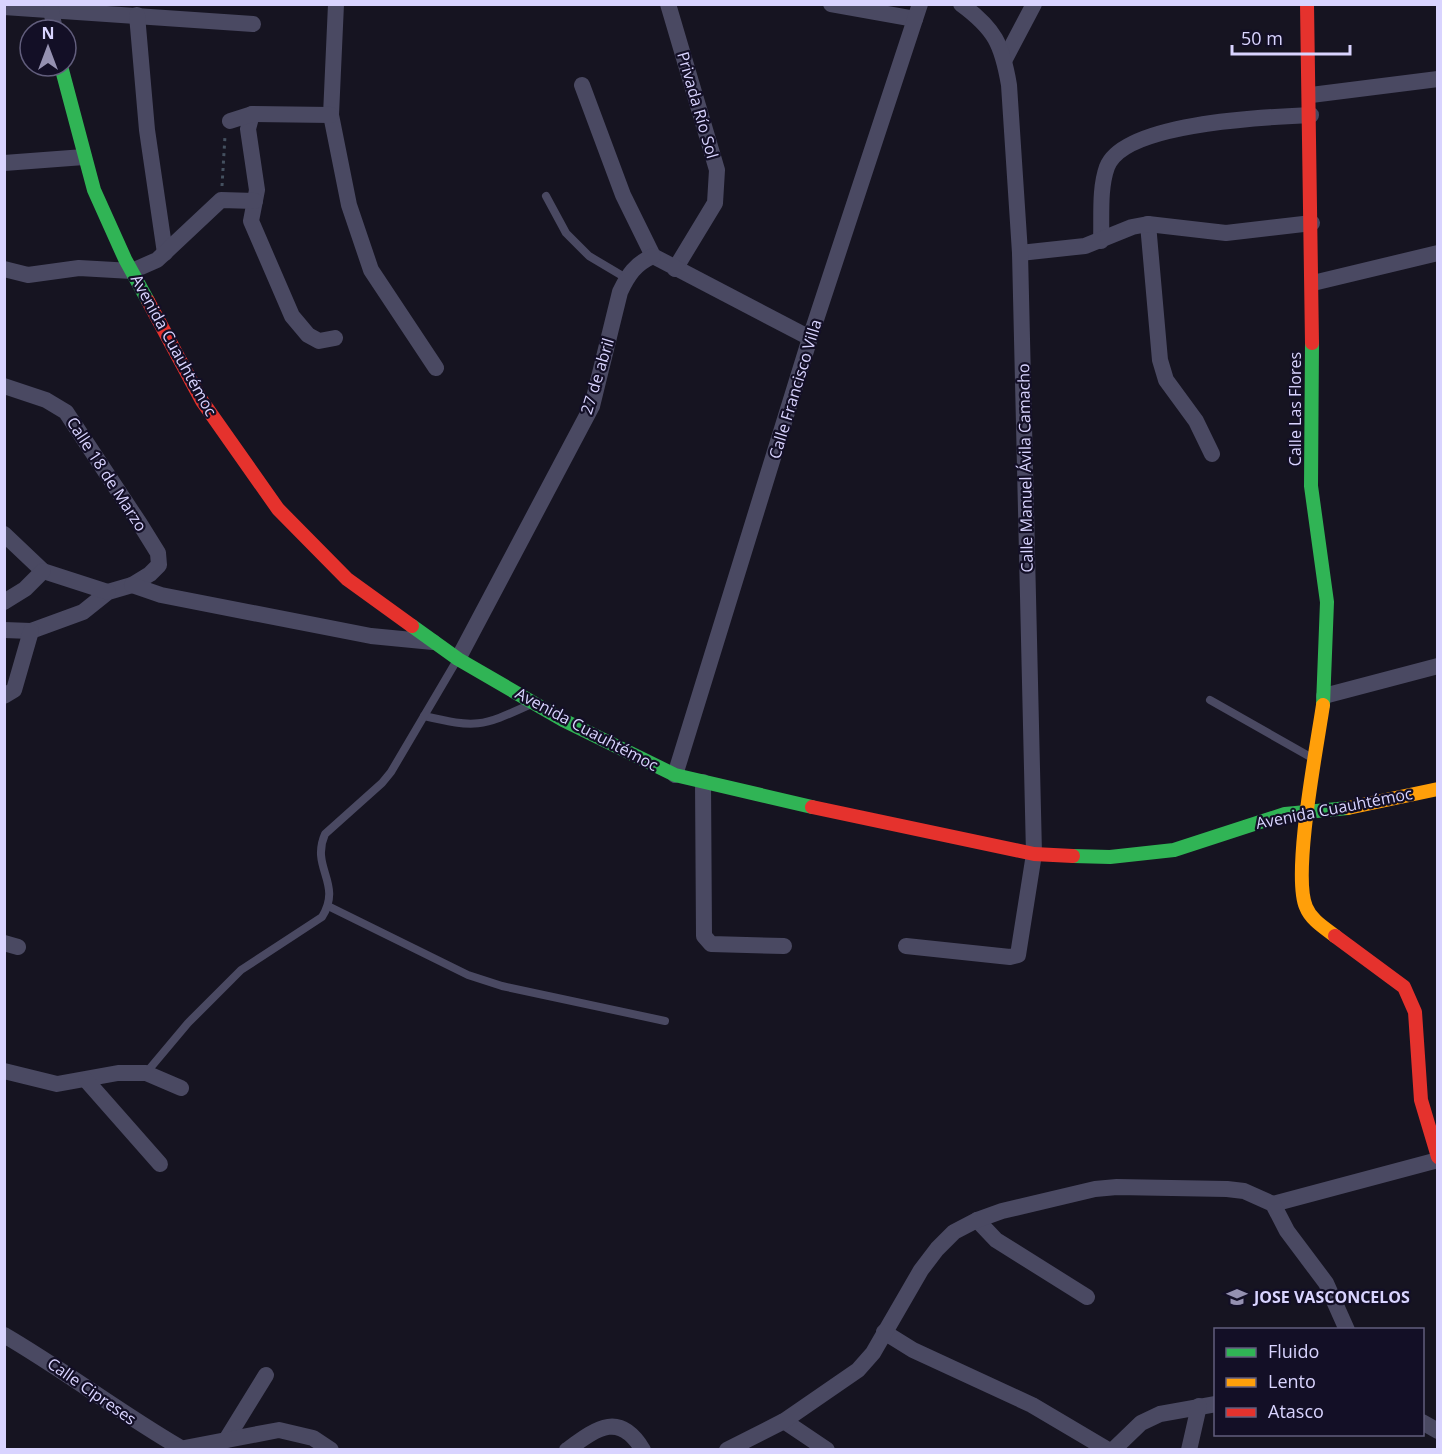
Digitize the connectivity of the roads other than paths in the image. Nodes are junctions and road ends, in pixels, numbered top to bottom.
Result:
1 (336, 4) edge
2 (668, 4) edge
3 (831, 4) edge
4 (961, 4) edge
5 (1034, 4) edge
6 (1307, 4) edge
7 (4, 7) edge
8 (51, 10) junction
9 (917, 12) edge
10 (137, 15) junction
11 (53, 18) edge
12 (253, 24) dead end
13 (1005, 59) junction
14 (64, 78) edge
15 (1437, 79) edge
16 (582, 86) dead end
17 (1311, 95) junction
18 (252, 114) junction
19 (332, 115) junction
20 (1311, 115) junction
21 (230, 121) road end
22 (84, 157) junction
23 (4, 163) edge
24 (546, 196) dead end
25 (255, 201) junction
26 (1312, 223) junction
27 (1148, 224) junction
28 (1101, 241) junction
29 (165, 253) junction
30 (1020, 253) junction
31 (1437, 253) edge
32 (653, 256) junction
33 (4, 269) edge
34 (675, 269) junction
35 (132, 271) junction
36 (626, 278) junction
37 (1312, 283) junction
38 (335, 338) dead end
39 (810, 338) junction
40 (436, 368) dead end
41 (4, 386) edge
42 (1212, 454) dead end
43 (4, 534) edge
44 (43, 571) junction
45 (132, 585) junction
46 (108, 592) junction
47 (4, 602) edge
48 (4, 630) edge
49 (31, 631) junction
50 (433, 642) junction
51 (458, 659) junction
52 (1437, 666) edge
53 (4, 696) edge
54 (1324, 696) junction
55 (1210, 700) dead end
56 (534, 703) junction
57 (424, 716) junction
58 (1315, 760) junction
59 (675, 775) junction
60 (703, 782) junction
61 (1437, 789) edge
62 (1307, 812) junction
63 (1034, 854) junction
64 (328, 906) junction
65 (784, 946) dead end
66 (906, 946) dead end
67 (665, 1021) dead end
68 (4, 1071) edge
69 (147, 1073) junction
70 (86, 1080) junction
71 (181, 1088) dead end
72 (1437, 1158) edge
73 (160, 1164) dead end
74 (1273, 1203) junction
75 (977, 1220) junction
76 (1087, 1297) dead end
77 (1347, 1328) edge
78 (884, 1332) junction
79 (4, 1335) edge
80 (266, 1375) dead end
81 (1207, 1405) edge
82 (784, 1421) junction
83 (1424, 1423) edge
84 (1437, 1431) edge
85 (226, 1440) junction
86 (176, 1448) edge
87 (331, 1449) edge
88 (567, 1449) edge
89 (643, 1449) edge
90 (727, 1449) edge
91 (827, 1449) edge
92 (1108, 1449) edge
93 (1113, 1449) edge
94 (1189, 1449) edge

1 - 19 street
2 - 34 street, Privada Río Sol
3 - 9 street
4 - 13 street, Calle Manuel Ávila Camacho
5 - 13 street
6 - 17 street, Calle Las Flores
7 - 8 street
8 - 10 street
8 - 11 street
9 - 39 street, Calle Francisco Villa
10 - 12 street
10 - 29 street
13 - 30 street, Calle Manuel Ávila Camacho
14 - 22 street, Avenida Cuauhtémoc
15 - 17 street
16 - 32 street
17 - 20 street, Calle Las Flores
18 - 19 street
18 - 21 street
18 - 25 street
19 - 40 street
20 - 26 street, Calle Las Flores
20 - 28 street
22 - 23 street
22 - 35 street, Avenida Cuauhtémoc
24 - 36 lane
25 - 29 street
25 - 38 street
26 - 27 street
26 - 37 street, Calle Las Flores
27 - 28 street
27 - 42 street
28 - 30 street
29 - 35 street
30 - 63 street, Calle Manuel Ávila Camacho
31 - 37 street
32 - 34 street
32 - 36 street, 27 de abril
33 - 35 street
34 - 39 street
35 - 50 street, Avenida Cuauhtémoc
36 - 51 street, 27 de abril
37 - 54 street, Calle Las Flores
39 - 59 street, Calle Francisco Villa
41 - 45 street, Calle 18 de Marzo
43 - 44 street
44 - 46 street
44 - 47 street
45 - 46 street
45 - 50 street
46 - 49 street
48 - 49 street
49 - 53 street
50 - 51 street, Avenida Cuauhtémoc
51 - 56 street, Avenida Cuauhtémoc
51 - 57 lane
52 - 54 street
54 - 58 street, Calle Las Flores
55 - 58 lane
56 - 57 lane
56 - 59 street, Avenida Cuauhtémoc
57 - 64 lane
58 - 62 street, Calle Las Flores
59 - 60 street, Avenida Cuauhtémoc
60 - 63 street, Avenida Cuauhtémoc
60 - 65 street
61 - 62 street, Avenida Cuauhtémoc
62 - 63 street, Avenida Cuauhtémoc
62 - 72 street, Calle Las Flores
63 - 66 street, Calle Manuel Ávila Camacho
64 - 67 lane
64 - 69 lane
68 - 70 street
69 - 70 street
69 - 71 street
70 - 73 street
72 - 74 street
74 - 75 street
74 - 77 street
75 - 76 street
75 - 78 street
78 - 82 street
78 - 92 street
79 - 86 street, Calle Cipreses
80 - 85 street
81 - 93 street
81 - 94 street
82 - 90 street
82 - 91 street
83 - 84 street
85 - 86 street
85 - 87 street
88 - 89 street

